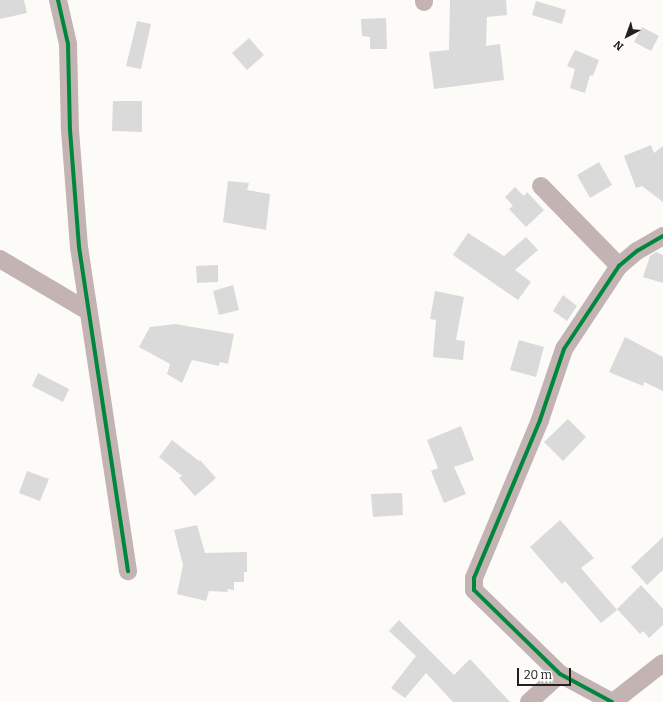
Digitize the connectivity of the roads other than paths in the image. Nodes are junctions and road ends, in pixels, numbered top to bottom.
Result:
1 (58, 0) edge
2 (541, 186) dead end
3 (663, 236) edge
4 (0, 259) edge
5 (618, 266) junction
6 (88, 311) junction
7 (128, 571) dead end
8 (663, 663) edge
9 (560, 674) junction
10 (529, 702) edge
11 (613, 702) edge

1 - 6 street
2 - 5 street
3 - 5 street
4 - 6 street
5 - 9 street
6 - 7 street
8 - 11 street
9 - 10 street
9 - 11 street

